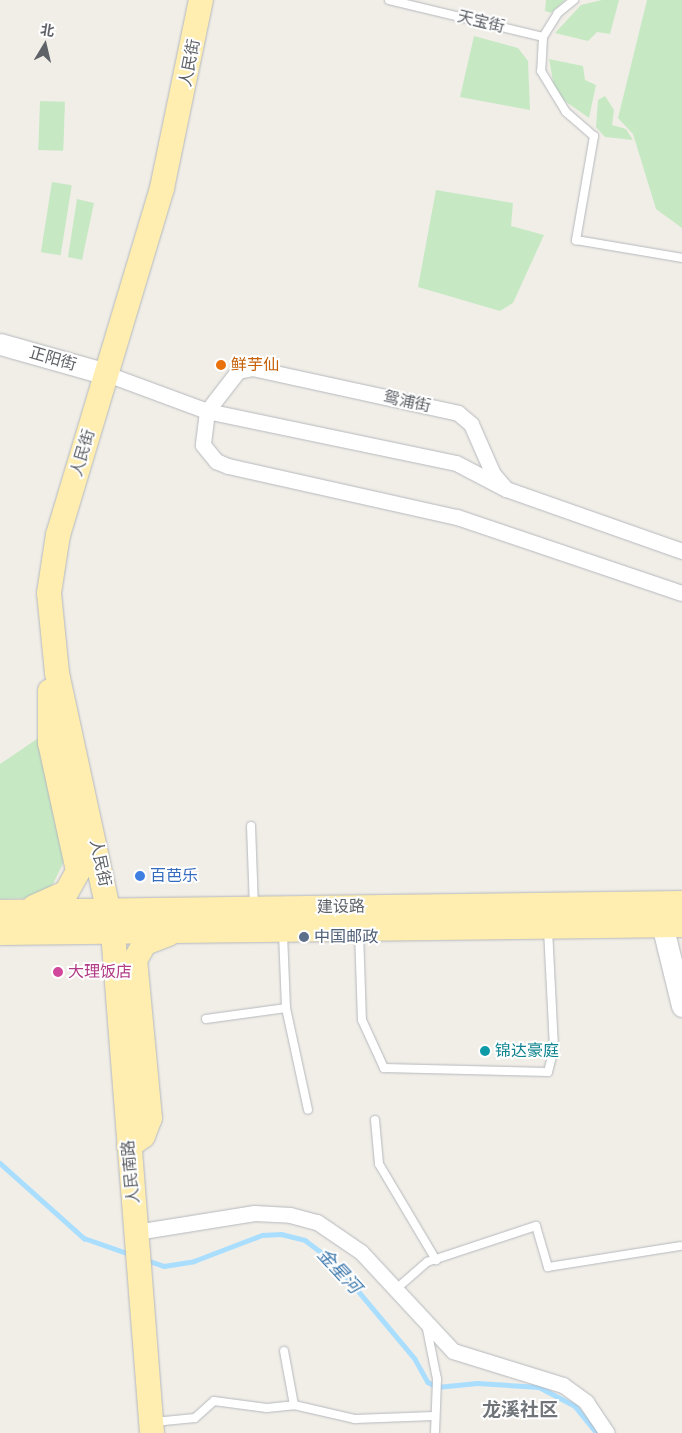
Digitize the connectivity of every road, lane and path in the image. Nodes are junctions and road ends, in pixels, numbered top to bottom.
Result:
1 (201, 0) edge
2 (389, 0) edge
3 (574, 0) edge
4 (543, 37) junction
5 (682, 258) edge
6 (0, 344) edge
7 (107, 374) junction
8 (207, 411) junction
9 (506, 489) junction
10 (682, 551) edge
11 (682, 593) edge
12 (50, 630) junction
13 (251, 826) dead end
14 (682, 903) edge
15 (254, 909) junction
16 (5, 912) edge
17 (667, 918) edge
18 (112, 921) junction
19 (548, 927) junction
20 (359, 929) junction
21 (283, 930) junction
22 (179, 931) junction
23 (0, 933) edge
24 (682, 1006) edge
25 (286, 1008) junction
26 (206, 1020) dead end
27 (308, 1110) dead end
28 (375, 1120) dead end
29 (129, 1146) junction
30 (680, 1246) dead end
31 (138, 1250) junction
32 (436, 1260) junction
33 (394, 1292) junction
34 (427, 1329) junction
35 (284, 1351) dead end
36 (294, 1405) junction
37 (434, 1416) junction
38 (152, 1428) edge
39 (435, 1433) edge
40 (607, 1433) edge

1 - 7 main road, 人民街
2 - 4 lane, 天宝街
3 - 4 lane
4 - 5 lane
6 - 7 street, 正阳街
7 - 8 street
7 - 12 main road, 人民街
8 - 9 street
8 - 9 street, 鸳浦街
8 - 11 street
9 - 10 street
12 - 16 main road
12 - 18 main road, 人民街
13 - 15 lane
14 - 17 main road, 建设路
15 - 17 main road, 建设路
15 - 18 main road, 建设路
16 - 18 main road, 建设路
17 - 19 main road, 建设路
17 - 24 street
18 - 22 main road, 建设路
18 - 23 main road, 建设路
18 - 29 main road, 人民南路
19 - 20 main road, 建设路
19 - 20 lane
20 - 21 main road, 建设路
21 - 22 main road, 建设路
21 - 25 lane
22 - 29 main road
25 - 26 lane
25 - 27 lane
28 - 32 lane
29 - 31 main road, 人民南路
30 - 32 lane
31 - 33 street
31 - 38 main road, 人民南路
32 - 33 lane
33 - 34 street
34 - 37 lane
34 - 40 street
35 - 36 lane
36 - 37 lane
36 - 38 lane
37 - 39 lane

